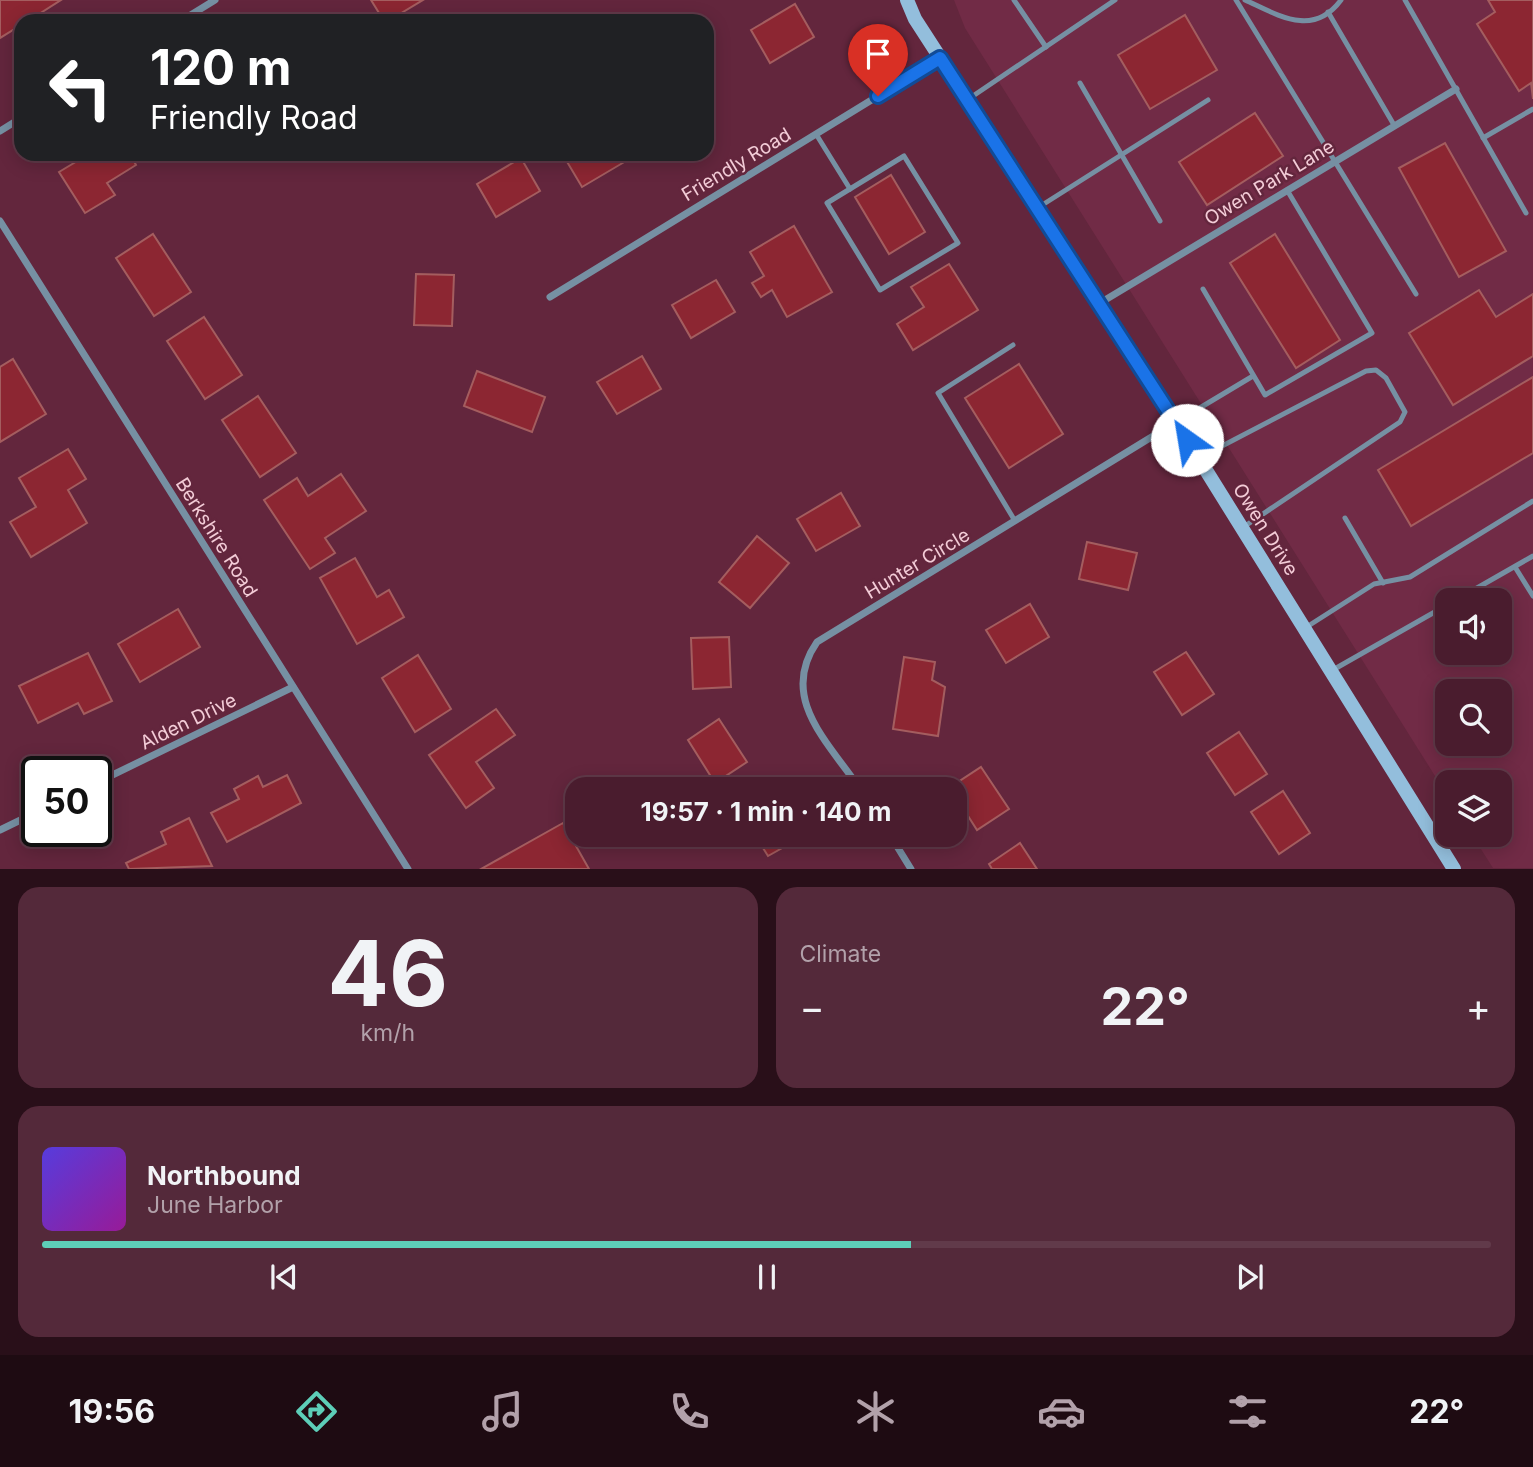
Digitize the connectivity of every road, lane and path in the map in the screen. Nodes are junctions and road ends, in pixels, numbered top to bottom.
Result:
1 (215, 0) edge
2 (907, 0) edge
3 (1014, 0) edge
4 (1115, 0) edge
5 (1237, 0) edge
6 (1245, 0) edge
7 (1341, 0) edge
8 (1405, 0) edge
9 (1328, 12) junction
10 (192, 14) edge
11 (1046, 47) junction
12 (940, 58) junction
13 (1080, 83) dead end
14 (1455, 89) junction
15 (1208, 100) dead end
16 (967, 101) junction
17 (1533, 109) edge
18 (1394, 125) junction
19 (816, 134) junction
20 (1483, 138) junction
21 (1121, 155) junction
22 (1335, 161) junction
23 (849, 189) junction
24 (1287, 190) junction
25 (1037, 208) junction
26 (1526, 214) dead end
27 (0, 221) edge
28 (1160, 221) dead end
29 (1203, 289) dead end
30 (1416, 294) dead end
31 (550, 297) dead end
32 (1099, 303) junction
33 (1013, 345) dead end
34 (1253, 376) junction
35 (1176, 422) junction
36 (1198, 458) junction
37 (1533, 501) edge
38 (1345, 518) dead end
39 (1015, 521) junction
40 (1242, 528) junction
41 (1533, 556) edge
42 (1514, 567) junction
43 (1383, 583) junction
44 (1476, 588) edge
45 (1533, 596) edge
46 (1435, 612) edge
47 (1304, 628) junction
48 (1331, 671) junction
49 (293, 687) junction
50 (112, 775) edge
51 (852, 777) edge
52 (21, 820) edge
53 (0, 830) edge
54 (897, 847) edge
55 (408, 869) edge
56 (911, 869) edge
57 (1454, 869) edge

1 - 10 street
2 - 12 main road, Owen Drive
3 - 11 lane
4 - 11 lane
5 - 22 lane
6 - 9 lane
7 - 9 lane
8 - 14 lane
9 - 18 lane
11 - 16 lane
12 - 16 main road, Owen Drive
12 - 19 street, Friendly Road
13 - 21 lane
14 - 18 street, Owen Park Lane
14 - 20 lane
15 - 21 lane
16 - 25 main road, Owen Drive
17 - 20 lane
18 - 22 street, Owen Park Lane
19 - 23 lane
19 - 31 street, Friendly Road
20 - 26 lane
21 - 25 lane
21 - 28 lane
22 - 24 street, Owen Park Lane
22 - 30 lane
23 - 23 lane
24 - 32 street, Owen Park Lane
24 - 34 lane
25 - 32 main road, Owen Drive
27 - 49 street, Berkshire Road
29 - 34 lane
32 - 35 main road, Owen Drive
33 - 39 lane
34 - 35 lane
35 - 36 main road, Owen Drive
35 - 39 street, Hunter Circle
36 - 40 main road, Owen Drive
36 - 40 lane
37 - 43 lane
38 - 43 lane
39 - 51 street, Hunter Circle
40 - 47 main road, Owen Drive
41 - 42 lane
42 - 44 lane
42 - 45 lane
43 - 47 lane
46 - 48 lane
47 - 48 main road, Owen Drive
48 - 57 main road, Owen Drive
49 - 50 street, Alden Drive
49 - 55 street, Berkshire Road
52 - 53 street
54 - 56 street

